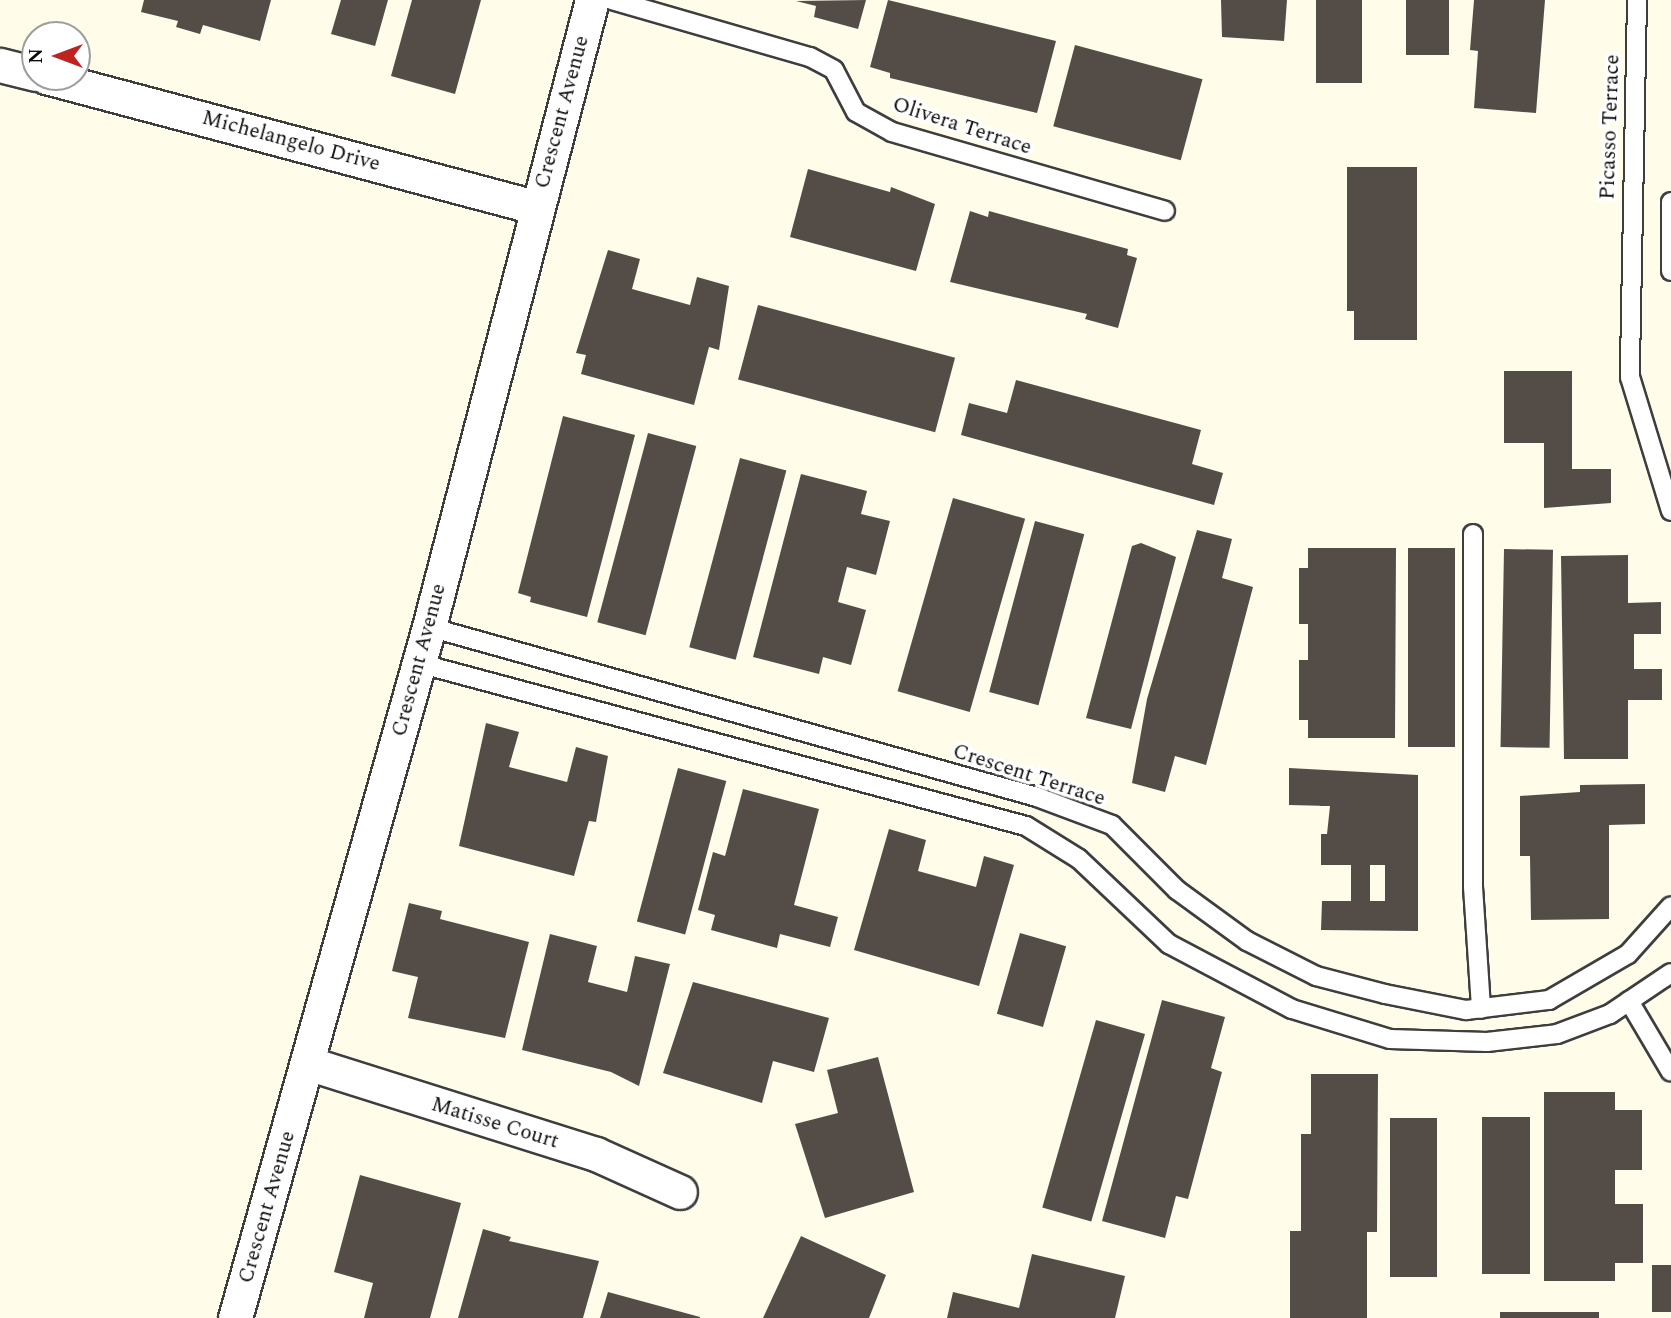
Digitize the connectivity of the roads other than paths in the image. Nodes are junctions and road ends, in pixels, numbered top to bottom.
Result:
1 (592, 0) edge
2 (612, 0) edge
3 (1637, 0) edge
4 (0, 65) edge
5 (21, 70) edge
6 (91, 89) edge
7 (1671, 202) edge
8 (535, 207) junction
9 (1165, 211) dead end
10 (1669, 247) edge
11 (1671, 271) edge
12 (1669, 500) edge
13 (1473, 534) dead end
14 (429, 627) junction
15 (418, 663) junction
16 (1671, 906) edge
17 (1671, 973) edge
18 (1629, 1002) junction
19 (1481, 1009) junction
20 (307, 1063) junction
21 (1671, 1072) edge
22 (680, 1192) dead end
23 (235, 1318) edge

1 - 8 street, Crescent Avenue
2 - 9 lane, Olivera Terrace
3 - 12 lane, Picasso Terrace
4 - 5 street
6 - 8 street, Michelangelo Drive
7 - 10 lane
8 - 14 street, Crescent Avenue
10 - 11 lane
13 - 19 lane
14 - 15 street, Crescent Avenue
14 - 19 lane, Crescent Terrace
15 - 18 lane
15 - 20 street, Crescent Avenue
16 - 19 lane, Crescent Terrace
17 - 18 lane
18 - 21 lane
20 - 22 street, Matisse Court
20 - 23 street, Crescent Avenue

